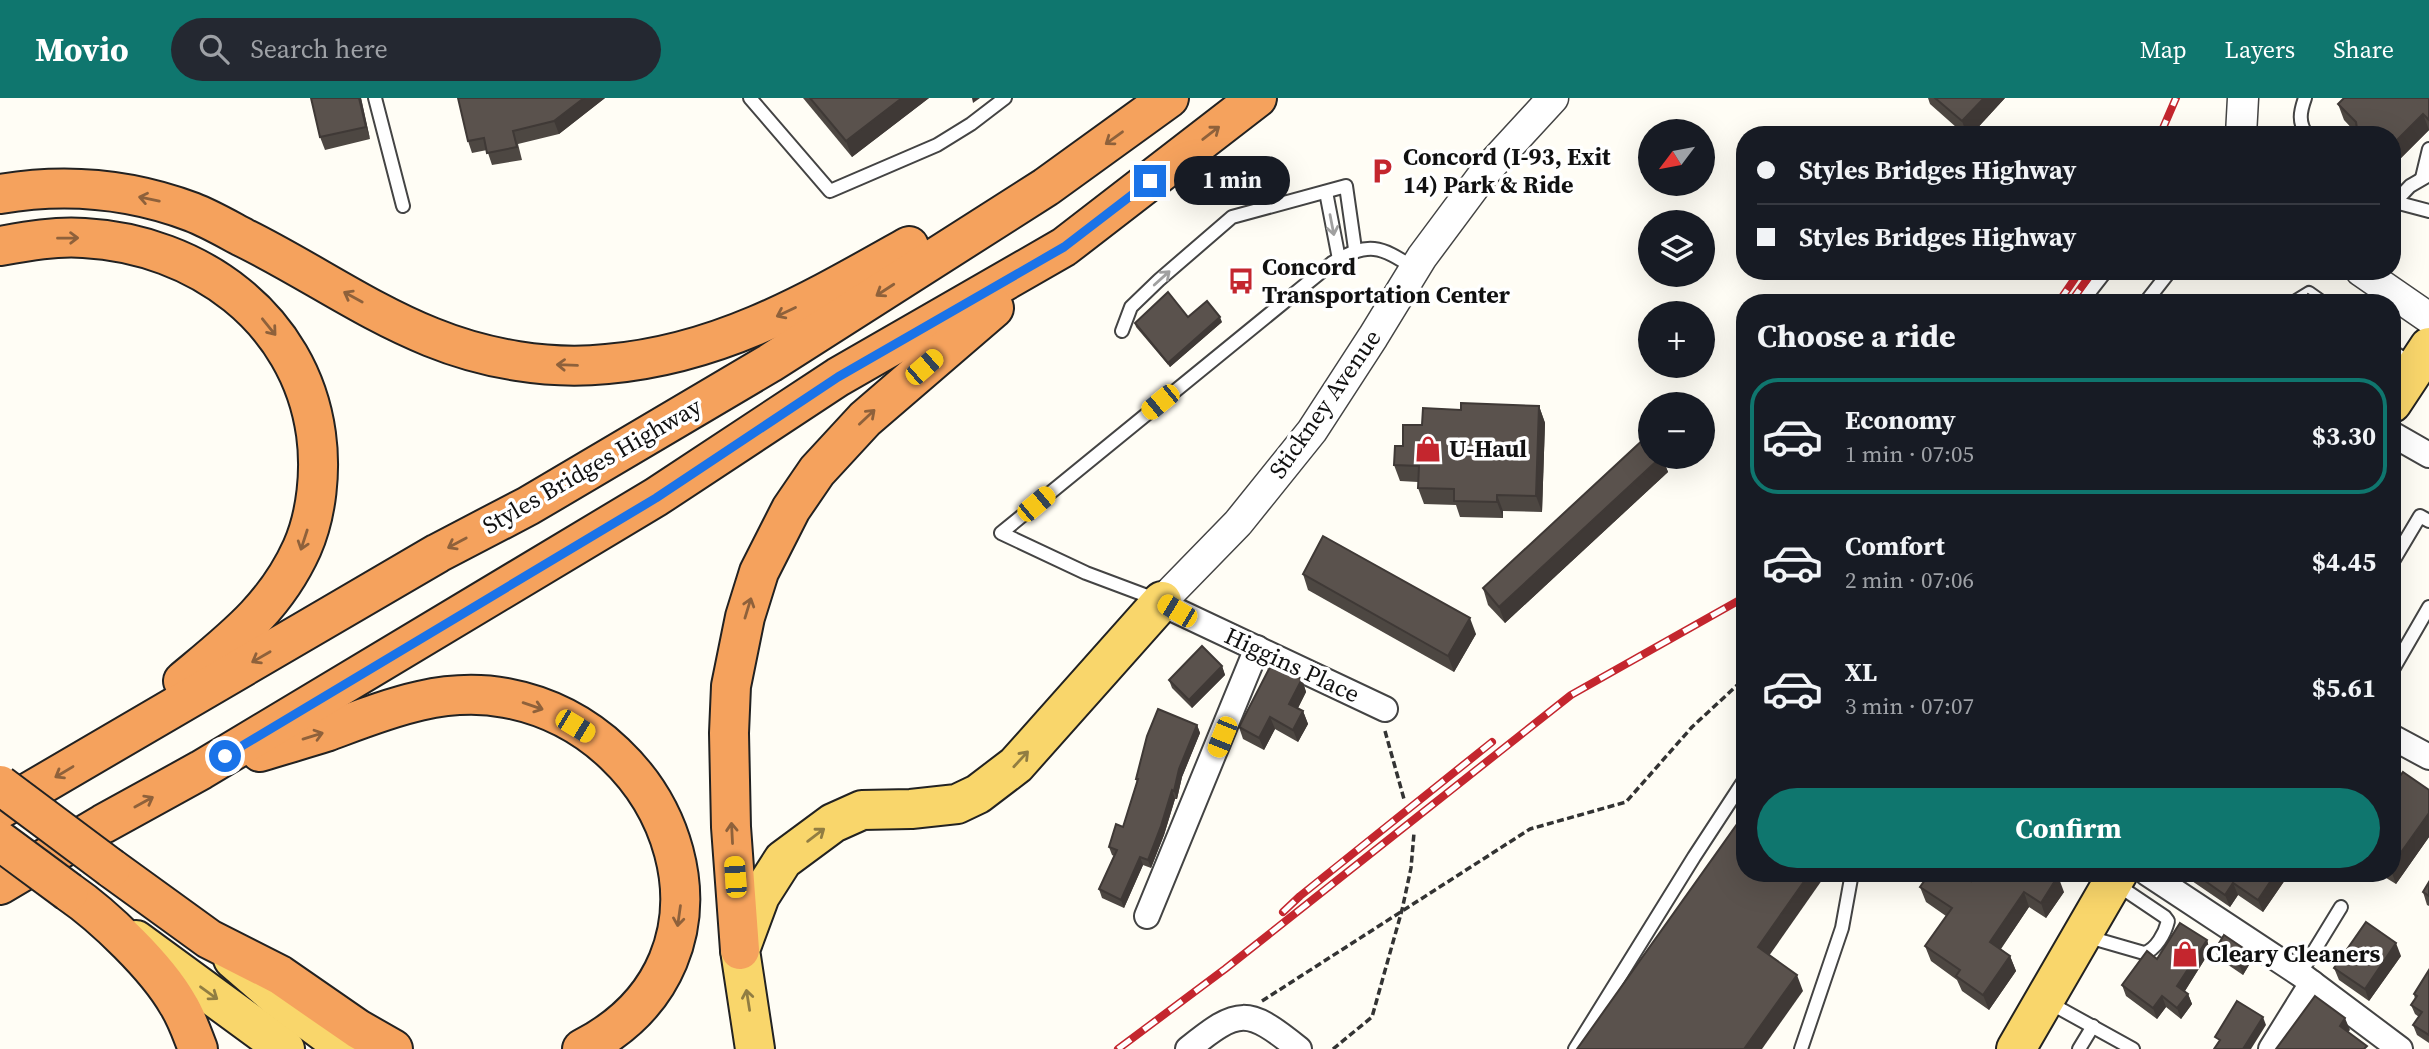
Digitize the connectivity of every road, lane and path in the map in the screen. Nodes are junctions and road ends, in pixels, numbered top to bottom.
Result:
1 (375, 98) edge
2 (750, 98) edge
3 (1005, 98) edge
4 (1170, 98) edge
5 (1257, 98) edge
6 (1553, 98) edge
7 (2243, 98) edge
8 (2305, 98) edge
9 (2241, 126) edge
10 (2302, 126) edge
11 (2429, 149) edge
12 (2426, 177) edge
13 (1046, 187) junction
14 (1325, 192) junction
15 (0, 194) edge
16 (2401, 194) edge
17 (2401, 204) edge
18 (403, 206) dead end
19 (2429, 211) edge
20 (0, 246) edge
21 (1064, 247) junction
22 (1355, 249) junction
23 (1339, 259) junction
24 (1415, 269) junction
25 (2099, 280) edge
26 (2163, 280) edge
27 (2374, 280) edge
28 (2088, 294) edge
29 (2152, 294) edge
30 (2394, 294) edge
31 (2401, 299) edge
32 (2429, 318) edge
33 (1122, 331) dead end
34 (2412, 355) edge
35 (2401, 381) edge
36 (2401, 439) edge
37 (2429, 455) edge
38 (2429, 522) edge
39 (2401, 548) edge
40 (1162, 601) junction
41 (2429, 607) edge
42 (1257, 648) junction
43 (2401, 655) edge
44 (1736, 686) edge
45 (1377, 705) joint
46 (2401, 742) edge
47 (106, 747) junction
48 (2429, 757) edge
49 (201, 771) junction
50 (0, 785) edge
51 (1736, 793) edge
52 (1404, 799) dead end
53 (0, 809) edge
54 (97, 828) junction
55 (1414, 833) dead end
56 (0, 841) edge
57 (1850, 882) edge
58 (2122, 882) edge
59 (2132, 882) edge
60 (2136, 882) edge
61 (0, 885) edge
62 (82, 901) junction
63 (2341, 907) dead end
64 (1402, 909) junction
65 (0, 911) edge
66 (1147, 916) dead end
67 (2082, 935) junction
68 (209, 939) junction
69 (740, 950) junction
70 (2306, 979) junction
71 (2044, 1000) junction
72 (1245, 1017) junction
73 (2093, 1026) junction
74 (198, 1049) edge
75 (285, 1049) edge
76 (347, 1049) edge
77 (393, 1049) edge
78 (582, 1049) edge
79 (755, 1049) edge
80 (1188, 1049) edge
81 (1299, 1049) edge
82 (1333, 1049) edge
83 (1575, 1049) edge
84 (1801, 1049) edge
85 (2016, 1049) edge
86 (2078, 1049) edge
87 (2133, 1049) edge
88 (2271, 1049) edge
89 (2400, 1049) edge

1 - 18 lane
2 - 3 lane
4 -> 13 highway, Styles Bridges Highway
21 -> 5 highway
6 - 24 street, Stickney Avenue
7 - 9 street
8 - 10 lane
11 - 12 lane
12 - 16 lane
13 -> 15 highway
13 -> 47 highway, Styles Bridges Highway
14 - 22 lane
14 -> 23 lane
33 -> 14 lane
17 - 19 lane
20 -> 47 highway
21 - 49 highway
69 -> 21 highway
22 - 23 lane
22 - 24 lane
23 - 40 lane
24 - 40 street, Stickney Avenue
25 - 28 lane
26 - 29 lane
27 - 30 street
31 - 32 street
34 - 35 main road
36 - 37 street
38 - 39 lane
40 - 42 street, Higgins Place
69 -> 40 main road
41 - 43 lane
42 - 45 street, Higgins Place
42 - 66 street
44 - 64 path
45 - 52 path
46 - 48 street
47 -> 53 highway, Styles Bridges Highway
54 -> 49 highway
49 -> 78 highway
50 - 68 highway, bridge
51 - 83 lane
54 - 61 highway
54 - 65 highway
55 - 64 path
56 - 62 highway, bridge
57 - 84 lane
58 - 67 main road
59 - 67 lane
60 - 70 street
62 - 74 highway
62 -> 75 main road
63 - 70 lane
64 - 72 path
64 - 82 path
67 - 71 main road
68 - 76 main road
68 - 77 highway
79 -> 69 main road
70 - 88 street
70 - 89 street
71 - 73 lane
71 - 85 main road
72 - 80 street
72 - 81 street
73 - 86 lane
73 - 87 lane

